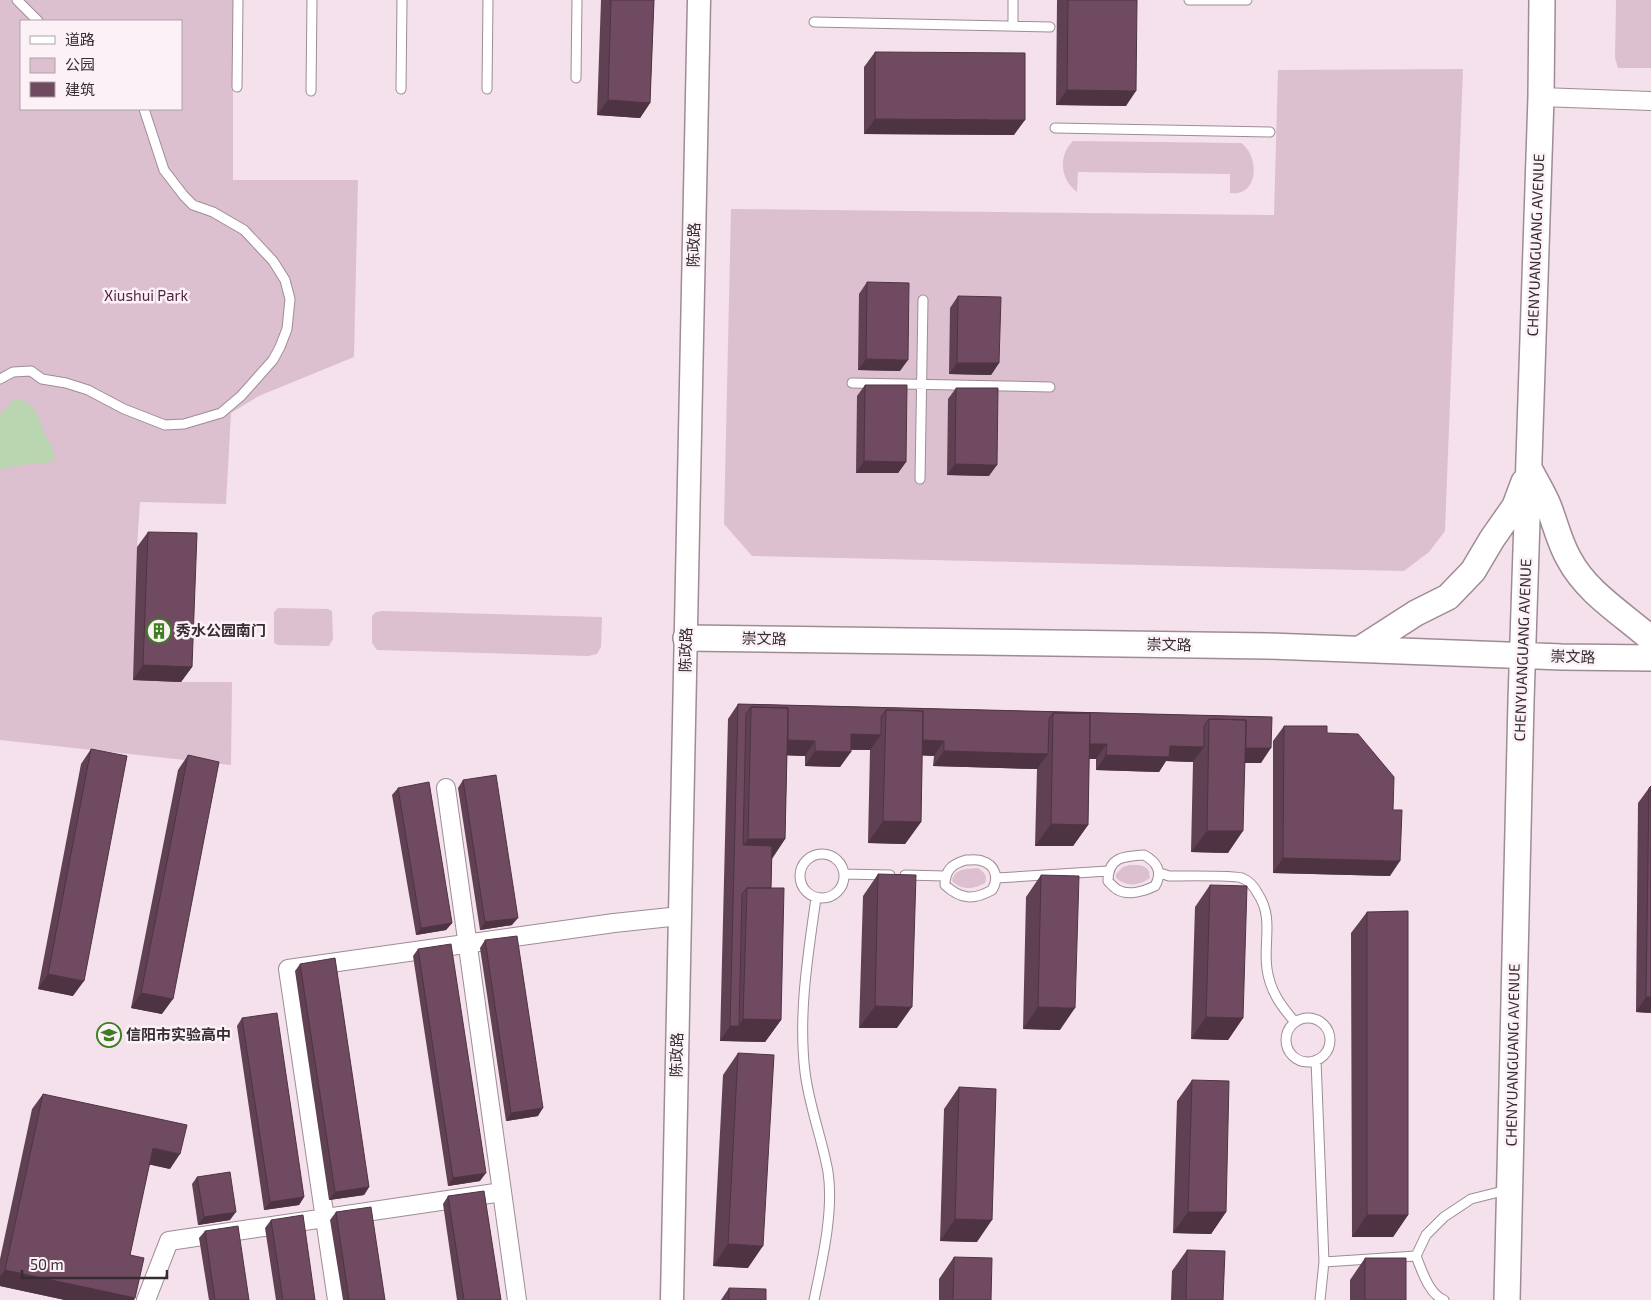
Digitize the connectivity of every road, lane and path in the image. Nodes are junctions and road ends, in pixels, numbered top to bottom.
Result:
1 (17, 0) edge
2 (238, 0) edge
3 (312, 0) edge
4 (402, 0) edge
5 (488, 0) edge
6 (577, 0) edge
7 (699, 0) edge
8 (1013, 0) edge
9 (1189, 0) edge
10 (1247, 0) edge
11 (1542, 0) edge
12 (37, 20) edge
13 (814, 22) dead end
14 (1013, 26) junction
15 (1050, 27) dead end
16 (576, 78) dead end
17 (237, 87) dead end
18 (401, 89) dead end
19 (487, 89) dead end
20 (311, 91) dead end
21 (1541, 97) junction
22 (1651, 101) edge
23 (144, 110) edge
24 (1055, 128) dead end
25 (1270, 132) dead end
26 (923, 300) dead end
27 (0, 379) edge
28 (852, 383) dead end
29 (922, 384) junction
30 (1050, 387) dead end
31 (1529, 468) junction
32 (920, 480) dead end
33 (686, 638) junction
34 (1651, 639) edge
35 (1360, 650) junction
36 (1523, 655) junction
37 (1651, 658) edge
38 (446, 788) dead end
39 (1108, 871) junction
40 (844, 874) junction
41 (1160, 874) junction
42 (945, 876) junction
43 (997, 878) junction
44 (816, 898) junction
45 (680, 916) junction
46 (468, 945) junction
47 (1295, 1022) junction
48 (1316, 1060) junction
49 (1510, 1189) junction
50 (502, 1192) junction
51 (326, 1217) junction
52 (1416, 1256) junction
53 (1324, 1262) junction
54 (146, 1300) edge
55 (337, 1300) edge
56 (517, 1300) edge
57 (672, 1300) edge
58 (814, 1300) edge
59 (1320, 1300) edge
60 (1444, 1300) edge
61 (1507, 1300) edge

1 - 12 lane
2 - 17 lane
3 - 20 lane
4 - 18 lane
5 - 19 lane
6 - 16 lane
7 - 33 street, 陈政路
8 - 14 lane
9 - 10 lane
11 - 21 main road, CHENYUANGUANG AVENUE
13 - 14 lane
14 - 15 lane
21 - 22 street
21 - 31 main road, CHENYUANGUANG AVENUE
23 - 27 lane
24 - 25 lane
26 - 29 lane
28 - 29 lane
29 - 30 lane
29 - 32 lane
31 - 34 main road
31 - 35 main road
31 - 36 main road, CHENYUANGUANG AVENUE
33 - 35 main road, 崇文路
33 - 45 street, 陈政路
35 - 36 main road, 崇文路
36 - 37 main road, 崇文路
36 - 49 main road, CHENYUANGUANG AVENUE
38 - 46 street
39 - 41 lane
39 - 41 lane
39 - 43 lane
40 - 42 lane
40 - 44 lane
40 - 44 lane
41 - 47 lane
42 - 43 lane
42 - 43 lane
44 - 58 lane
45 - 46 street
45 - 57 street, 陈政路
46 - 50 street
46 - 51 street
47 - 48 lane
47 - 48 lane
48 - 53 lane
49 - 52 lane
49 - 61 main road, CHENYUANGUANG AVENUE
50 - 51 street
50 - 56 street
51 - 54 street
51 - 55 street
52 - 53 lane
52 - 60 lane
53 - 59 lane

